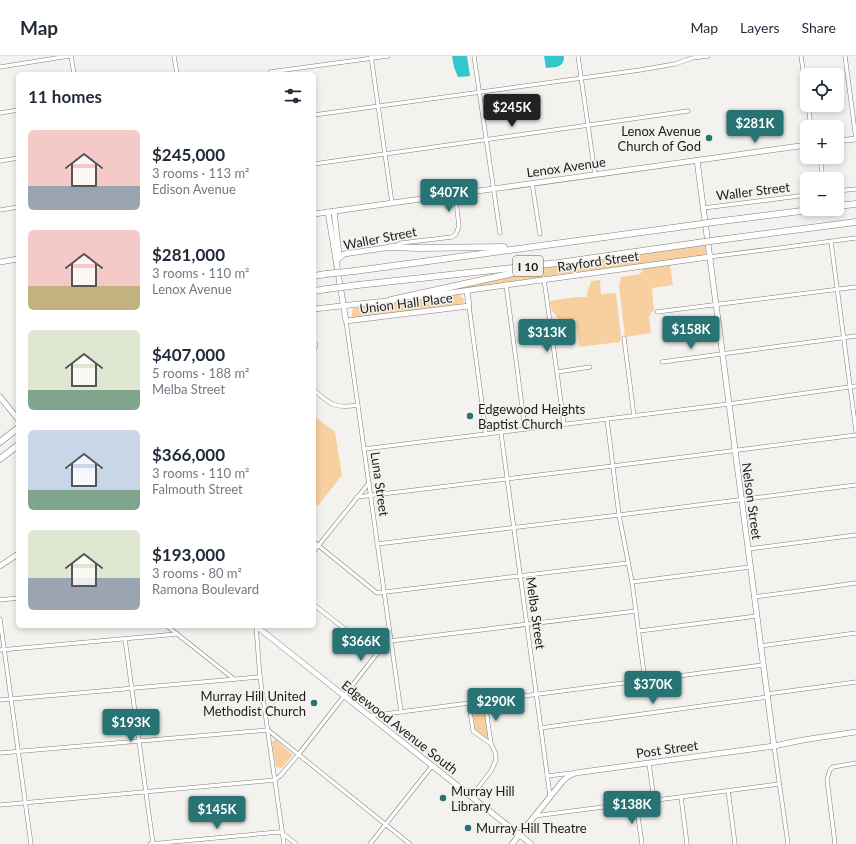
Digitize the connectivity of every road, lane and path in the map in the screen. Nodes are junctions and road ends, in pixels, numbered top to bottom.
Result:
1 (70, 56) edge
2 (174, 56) edge
3 (388, 56) edge
4 (474, 56) edge
5 (578, 56) edge
6 (708, 56) edge
7 (801, 56) edge
8 (845, 56) edge
9 (371, 57) edge
10 (0, 66) edge
11 (803, 68) edge
12 (74, 72) edge
13 (177, 72) edge
14 (276, 72) edge
15 (581, 77) junction
16 (480, 92) junction
17 (378, 106) junction
18 (16, 110) edge
19 (688, 111) dead end
20 (0, 113) edge
21 (316, 115) edge
22 (587, 125) junction
23 (856, 139) edge
24 (486, 140) junction
25 (844, 140) edge
26 (800, 146) edge
27 (384, 154) junction
28 (16, 158) edge
29 (696, 160) junction
30 (0, 161) edge
31 (316, 164) edge
32 (594, 174) junction
33 (532, 182) junction
34 (493, 188) junction
35 (856, 189) edge
36 (844, 190) edge
37 (455, 193) junction
38 (800, 196) edge
39 (392, 203) junction
40 (856, 204) edge
41 (844, 205) edge
42 (16, 207) edge
43 (703, 208) junction
44 (0, 210) edge
45 (331, 211) junction
46 (800, 211) edge
47 (316, 214) edge
48 (856, 222) edge
49 (500, 232) dead end
50 (540, 234) dead end
51 (856, 238) edge
52 (569, 242) junction
53 (831, 242) junction
54 (391, 247) junction
55 (709, 257) junction
56 (16, 259) edge
57 (337, 260) junction
58 (0, 262) edge
59 (558, 263) junction
60 (316, 276) edge
61 (544, 279) junction
62 (506, 284) junction
63 (856, 287) edge
64 (838, 289) junction
65 (316, 291) edge
66 (467, 291) junction
67 (391, 300) junction
68 (344, 306) junction
69 (469, 306) junction
70 (716, 306) junction
71 (316, 310) edge
72 (657, 312) dead end
73 (346, 321) junction
74 (856, 336) edge
75 (624, 338) dead end
76 (843, 338) junction
77 (722, 354) junction
78 (662, 362) dead end
79 (590, 367) dead end
80 (557, 372) junction
81 (856, 386) edge
82 (850, 387) junction
83 (316, 392) edge
84 (0, 397) edge
85 (729, 404) junction
86 (358, 405) junction
87 (634, 416) junction
88 (16, 417) edge
89 (607, 419) junction
90 (564, 424) junction
91 (16, 430) edge
92 (525, 430) junction
93 (856, 431) edge
94 (501, 433) junction
95 (486, 434) junction
96 (856, 435) edge
97 (0, 442) edge
98 (16, 447) edge
99 (364, 449) junction
100 (735, 451) junction
101 (0, 459) edge
102 (613, 466) junction
103 (506, 479) junction
104 (369, 483) junction
105 (856, 485) edge
106 (370, 496) junction
107 (357, 497) junction
108 (741, 500) junction
109 (619, 515) junction
110 (513, 528) junction
111 (856, 535) edge
112 (377, 544) junction
113 (318, 546) junction
114 (316, 548) edge
115 (748, 549) junction
116 (16, 555) edge
117 (628, 563) junction
118 (0, 566) edge
119 (750, 567) junction
120 (520, 576) junction
121 (632, 582) junction
122 (856, 583) edge
123 (383, 592) junction
124 (754, 597) junction
125 (16, 598) edge
126 (0, 600) edge
127 (316, 607) edge
128 (636, 611) junction
129 (756, 616) junction
130 (0, 619) edge
131 (526, 624) junction
132 (170, 628) edge
133 (256, 628) edge
134 (259, 628) edge
135 (639, 631) junction
136 (856, 633) edge
137 (177, 634) junction
138 (125, 639) junction
139 (390, 641) junction
140 (760, 646) junction
141 (2, 650) edge
142 (377, 654) junction
143 (763, 665) junction
144 (260, 677) junction
145 (234, 679) junction
146 (645, 681) junction
147 (856, 682) edge
148 (132, 688) junction
149 (536, 695) junction
150 (344, 696) junction
151 (767, 696) junction
152 (11, 699) junction
153 (0, 700) edge
154 (485, 702) junction
155 (469, 704) junction
156 (401, 712) junction
157 (369, 716) junction
158 (540, 728) junction
159 (268, 730) junction
160 (856, 732) edge
161 (139, 740) junction
162 (491, 744) junction
163 (774, 746) junction
164 (18, 751) junction
165 (0, 753) edge
166 (298, 755) junction
167 (649, 763) junction
168 (856, 763) edge
169 (432, 766) junction
170 (575, 773) junction
171 (547, 776) junction
172 (275, 780) junction
173 (779, 784) junction
174 (728, 790) junction
175 (146, 792) junction
176 (550, 796) junction
177 (471, 797) junction
178 (681, 797) junction
179 (654, 800) junction
180 (25, 803) junction
181 (636, 803) junction
182 (0, 805) edge
183 (534, 816) junction
184 (385, 824) junction
185 (282, 833) junction
186 (519, 835) junction
187 (31, 844) edge
188 (150, 844) edge
189 (153, 844) edge
190 (284, 844) edge
191 (296, 844) edge
192 (370, 844) edge
193 (410, 844) edge
194 (512, 844) edge
195 (531, 844) edge
196 (642, 844) edge
197 (687, 844) edge
198 (735, 844) edge
199 (788, 844) edge
200 (835, 844) edge

1 - 10 street
1 - 12 street
2 - 13 street
3 - 9 street
4 - 16 street
5 - 15 street
6 - 15 street
7 - 11 street
8 - 23 street
9 - 14 street
9 - 17 street
15 - 16 street
15 - 22 street
16 - 17 street
16 - 24 street
17 - 21 street
17 - 27 street
18 - 20 street
19 - 22 street
22 - 24 street
22 - 32 street
23 - 25 street
24 - 27 street
24 - 34 street
26 - 29 street, Lenox Avenue
27 - 31 street
27 - 39 street
28 - 30 street
29 - 32 street, Lenox Avenue
29 - 43 street, Nelson Street
32 - 33 street, Lenox Avenue
33 - 34 street, Lenox Avenue
33 - 50 street
34 - 37 street, Lenox Avenue
34 - 49 street
35 - 36 street
37 - 39 street, Lenox Avenue
37 - 54 street, Waller Street
38 - 43 street, Waller Street
39 - 45 street, Lenox Avenue
40 - 41 highway
42 - 44 street
43 - 55 street, Nelson Street
45 - 47 street, Lenox Avenue
45 - 57 street, Luna Street
46 - 52 highway, I 10, bridge
48 - 59 highway, I 10, bridge
51 - 53 street, Rayford Street
52 - 54 highway
52 - 60 highway, I 10, bridge
53 - 55 street, Rayford Street
53 - 64 street
54 - 57 street, Waller Street
55 - 61 street, Rayford Street
55 - 70 street, Nelson Street
56 - 58 street
57 - 68 street, Luna Street
59 - 65 highway, I 10, bridge
59 - 67 highway
61 - 62 street, Rayford Street
61 - 80 street
62 - 66 street, Rayford Street
62 - 92 street
63 - 64 street
64 - 70 street
64 - 76 street
66 - 67 street, Rayford Street
66 - 69 street
67 - 68 street, Rayford Street
68 - 71 street
68 - 73 street, Luna Street
69 - 73 street, Union Hall Place
69 - 95 street
70 - 72 street
70 - 77 street, Nelson Street
73 - 86 street, Luna Street
74 - 76 street
75 - 87 street
76 - 77 street
76 - 82 street
77 - 78 street
77 - 85 street, Nelson Street
79 - 80 street
80 - 90 street
81 - 82 street
82 - 85 street
82 - 93 street
83 - 86 street
84 - 88 street
85 - 87 street
85 - 100 street, Nelson Street
86 - 99 street, Luna Street
87 - 89 street
89 - 90 street
89 - 102 street
90 - 92 street
91 - 97 highway
92 - 94 street
94 - 95 street
94 - 103 street, Melba Street
95 - 99 street
96 - 100 street
98 - 101 highway
99 - 104 street, Luna Street
100 - 102 street
100 - 108 street, Nelson Street
102 - 103 street
102 - 109 street
103 - 106 street
103 - 110 street, Melba Street
104 - 106 street, Luna Street
104 - 107 street
105 - 108 street
106 - 107 street
106 - 112 street, Luna Street
107 - 113 street
108 - 109 street
108 - 115 street, Nelson Street
109 - 110 street
109 - 117 street
110 - 112 street
110 - 120 street, Melba Street
111 - 115 street
112 - 123 street, Luna Street
113 - 114 street
113 - 123 street
115 - 119 street, Nelson Street
116 - 118 street
117 - 120 street
117 - 121 street
119 - 121 street
119 - 124 street, Nelson Street
120 - 123 street
120 - 131 street, Melba Street
121 - 128 street
122 - 124 street
123 - 139 street, Luna Street
124 - 129 street, Nelson Street
125 - 126 street
127 - 142 street
128 - 131 street
128 - 135 street
129 - 135 street
129 - 140 street, Nelson Street
130 - 141 street
131 - 139 street
131 - 149 street, Melba Street
132 - 137 street
133 - 144 street
134 - 150 street, Edgewood Avenue South
135 - 146 street
136 - 140 street
137 - 138 street
137 - 145 street
138 - 141 street
138 - 148 street
139 - 142 street
139 - 156 street, Luna Street
140 - 143 street, Nelson Street
141 - 152 street
142 - 150 street
143 - 146 street
143 - 151 street, Nelson Street
144 - 145 street
144 - 159 street
145 - 148 street
146 - 149 street
147 - 151 street
148 - 152 street
148 - 161 street
149 - 154 street
149 - 158 street, Melba Street
150 - 157 street, Edgewood Avenue South
150 - 166 street
151 - 158 street
151 - 163 street, Nelson Street
152 - 153 street
152 - 164 street
154 - 155 street
154 - 162 street
155 - 156 street
155 - 162 street
156 - 157 street
157 - 169 street, Edgewood Avenue South
158 - 171 street, Melba Street
159 - 161 street
159 - 166 street
159 - 172 street
160 - 163 street, Post Street
161 - 164 street
161 - 175 street
162 - 177 street
163 - 167 street, Post Street
163 - 173 street, Nelson Street
164 - 165 street
164 - 180 street
166 - 172 street
166 - 184 street
167 - 170 street, Post Street
167 - 179 street
168 - 200 street
169 - 177 street, Edgewood Avenue South
169 - 184 street
170 - 171 street
170 - 176 street
171 - 176 street, Melba Street
172 - 175 street
172 - 185 street
173 - 174 street
173 - 199 street, Nelson Street
174 - 178 street
174 - 198 street
175 - 180 street
175 - 189 street
176 - 183 street
177 - 186 street, Edgewood Avenue South
178 - 179 street
178 - 197 street
179 - 181 street
180 - 182 street
180 - 187 street
181 - 183 street
181 - 196 street
183 - 186 street
184 - 192 street
184 - 193 street
185 - 189 street
185 - 190 street
185 - 191 street
186 - 194 street
186 - 195 street, Edgewood Avenue South
188 - 189 street

